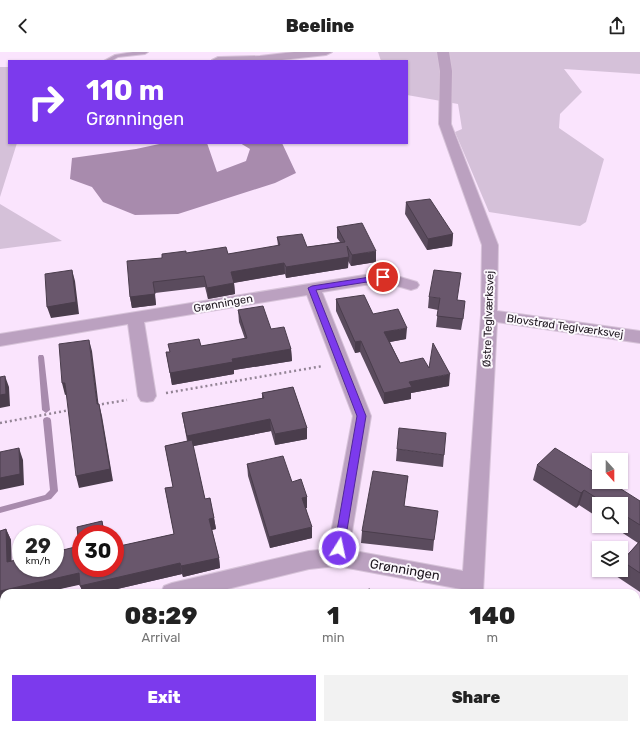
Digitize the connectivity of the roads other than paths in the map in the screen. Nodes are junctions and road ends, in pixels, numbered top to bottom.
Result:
1 (145, 52) edge
2 (326, 52) edge
3 (443, 52) edge
4 (109, 60) edge
5 (218, 60) dead end
6 (411, 285) dead end
7 (312, 288) junction
8 (489, 315) junction
9 (135, 318) junction
10 (640, 337) edge
11 (0, 340) edge
12 (147, 396) road end
13 (338, 557) junction
14 (472, 587) edge
15 (188, 589) edge

1 - 4 lane
2 - 5 street
3 - 8 street, Østre Teglværksvej
6 - 7 street, Grønningen
7 - 9 street, Grønningen
7 - 13 street
8 - 10 street, Blovstrød Teglværksvej
8 - 14 street, Østre Teglværksvej
9 - 11 street, Grønningen
9 - 12 street
13 - 14 street, Grønningen
13 - 15 street, Grønningen

